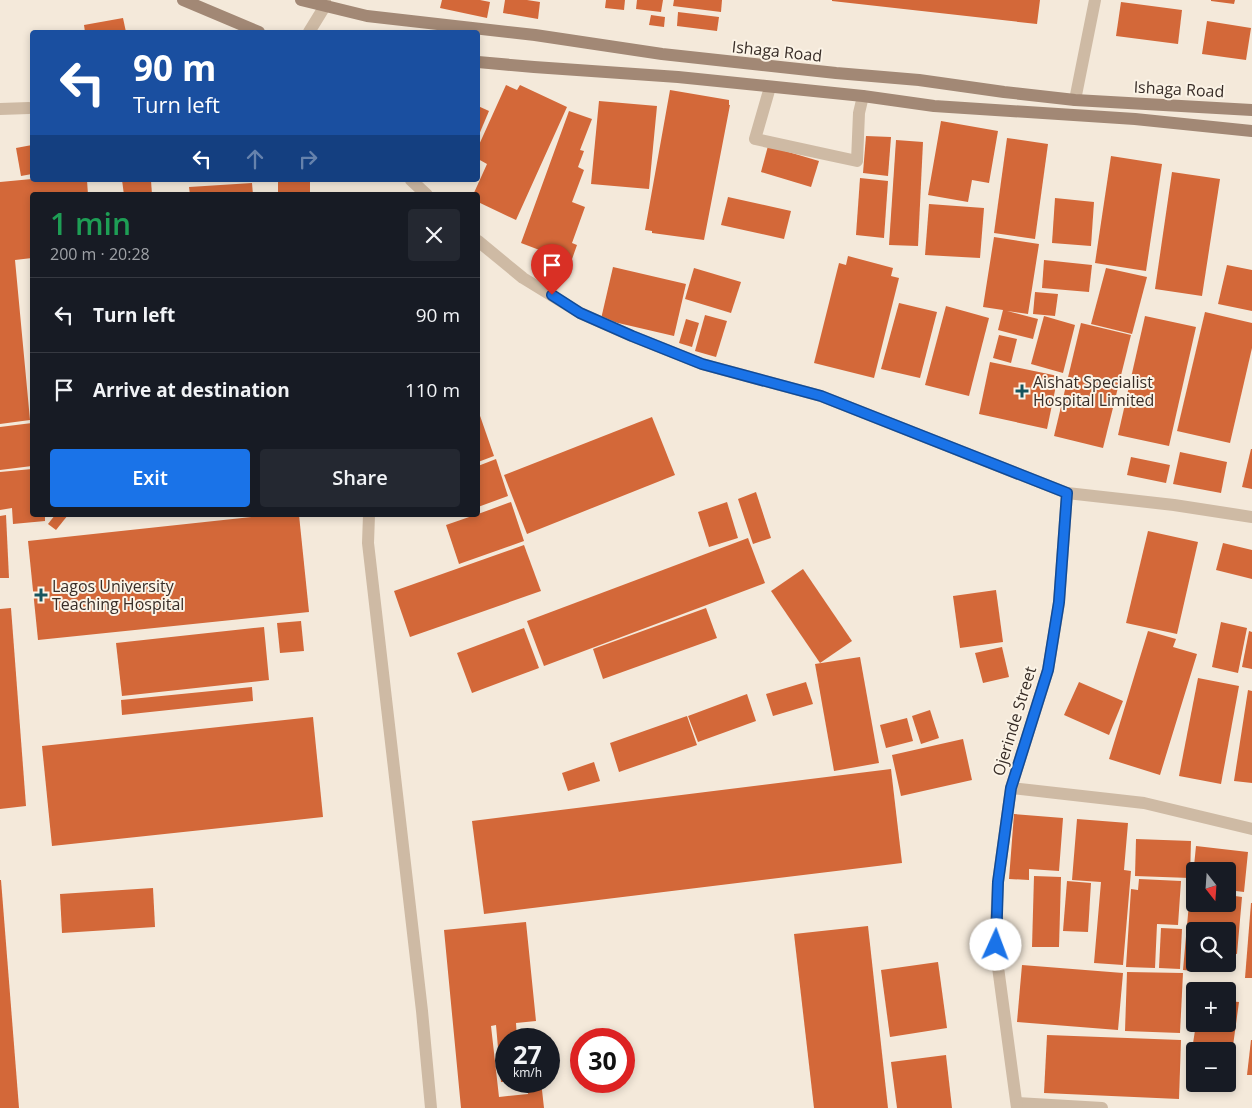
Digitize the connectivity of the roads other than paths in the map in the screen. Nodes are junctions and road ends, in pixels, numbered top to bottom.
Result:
1 (183, 0) edge
2 (301, 0) edge
3 (1095, 0) edge
4 (325, 3) edge
5 (254, 30) edge
6 (310, 30) edge
7 (480, 62) edge
8 (770, 87) junction
9 (863, 96) junction
10 (1075, 100) junction
11 (30, 108) dead end
12 (0, 109) edge
13 (1252, 110) edge
14 (1252, 131) edge
15 (413, 182) edge
16 (424, 192) edge
17 (480, 243) edge
18 (1067, 493) junction
19 (369, 517) edge
20 (1252, 518) edge
21 (1011, 788) junction
22 (1252, 829) edge
23 (1017, 1106) edge
24 (431, 1108) edge
25 (1102, 1108) edge

1 - 5 main road
2 - 4 main road, Ishaga Road
3 - 10 street
4 - 6 street
4 - 10 main road, Ishaga Road
7 - 8 main road, Ishaga Road
8 - 9 main road, Ishaga Road
8 - 9 street
9 - 14 main road, Ishaga Road
10 - 13 main road, Ishaga Road
11 - 12 street
15 - 16 street
17 - 18 street
18 - 20 street
18 - 21 street, Ojerinde Street
19 - 24 street
21 - 22 street
21 - 23 street, Ojerinde Street
23 - 25 street

